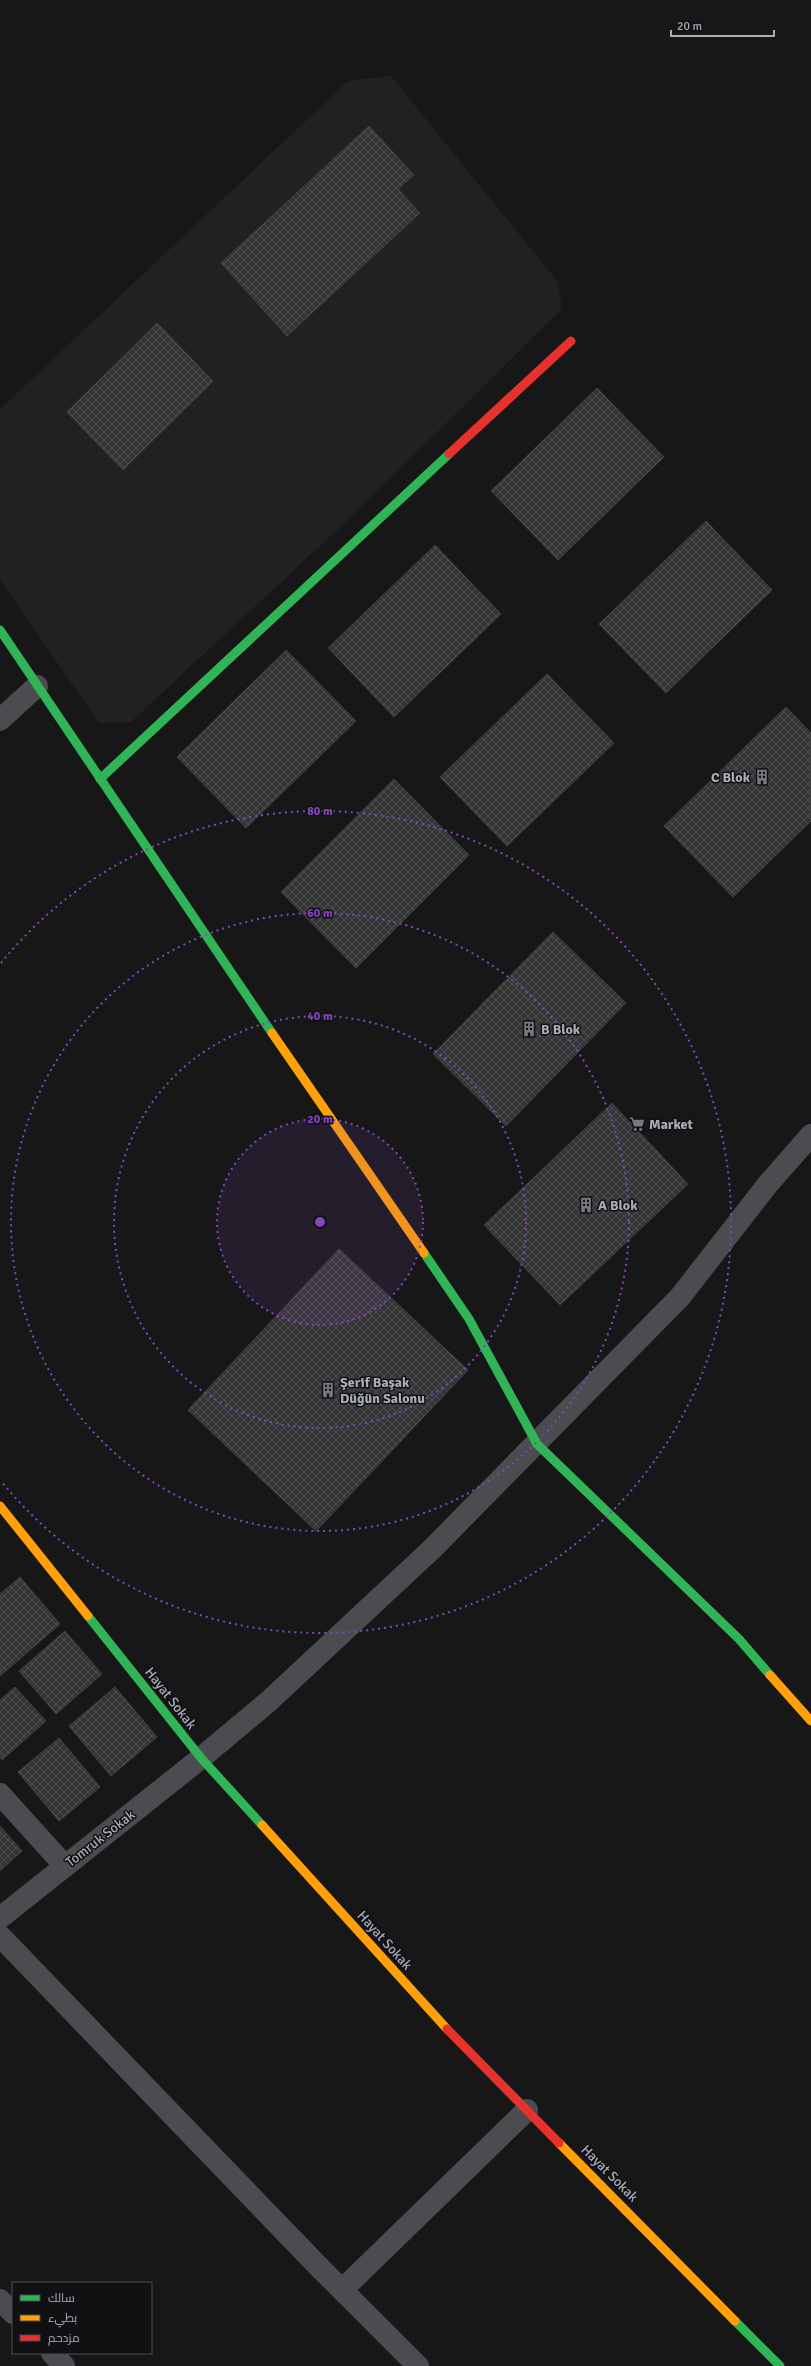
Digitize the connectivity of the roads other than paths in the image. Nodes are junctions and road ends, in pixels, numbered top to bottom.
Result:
1 (571, 341) dead end
2 (0, 630) edge
3 (37, 686) junction
4 (0, 720) edge
5 (100, 779) junction
6 (811, 1135) edge
7 (537, 1444) junction
8 (0, 1506) edge
9 (811, 1721) edge
10 (201, 1758) junction
11 (0, 1794) edge
12 (65, 1866) junction
13 (0, 1918) edge
14 (0, 1936) edge
15 (527, 2110) junction
16 (342, 2290) junction
17 (0, 2300) edge
18 (12, 2312) edge
19 (53, 2354) edge
20 (64, 2366) edge
21 (418, 2366) edge
22 (780, 2366) edge

1 - 5 street
2 - 3 street
3 - 4 street
3 - 5 street
5 - 7 street
6 - 7 street, Tomruk Sokak
7 - 9 street
7 - 10 street, Tomruk Sokak
8 - 10 street, Hayat Sokak
10 - 12 street, Tomruk Sokak
10 - 15 street, Hayat Sokak
11 - 12 street
12 - 13 street, Tomruk Sokak
14 - 16 street
15 - 16 street
15 - 22 street, Hayat Sokak
16 - 21 street
17 - 18 street
19 - 20 street

